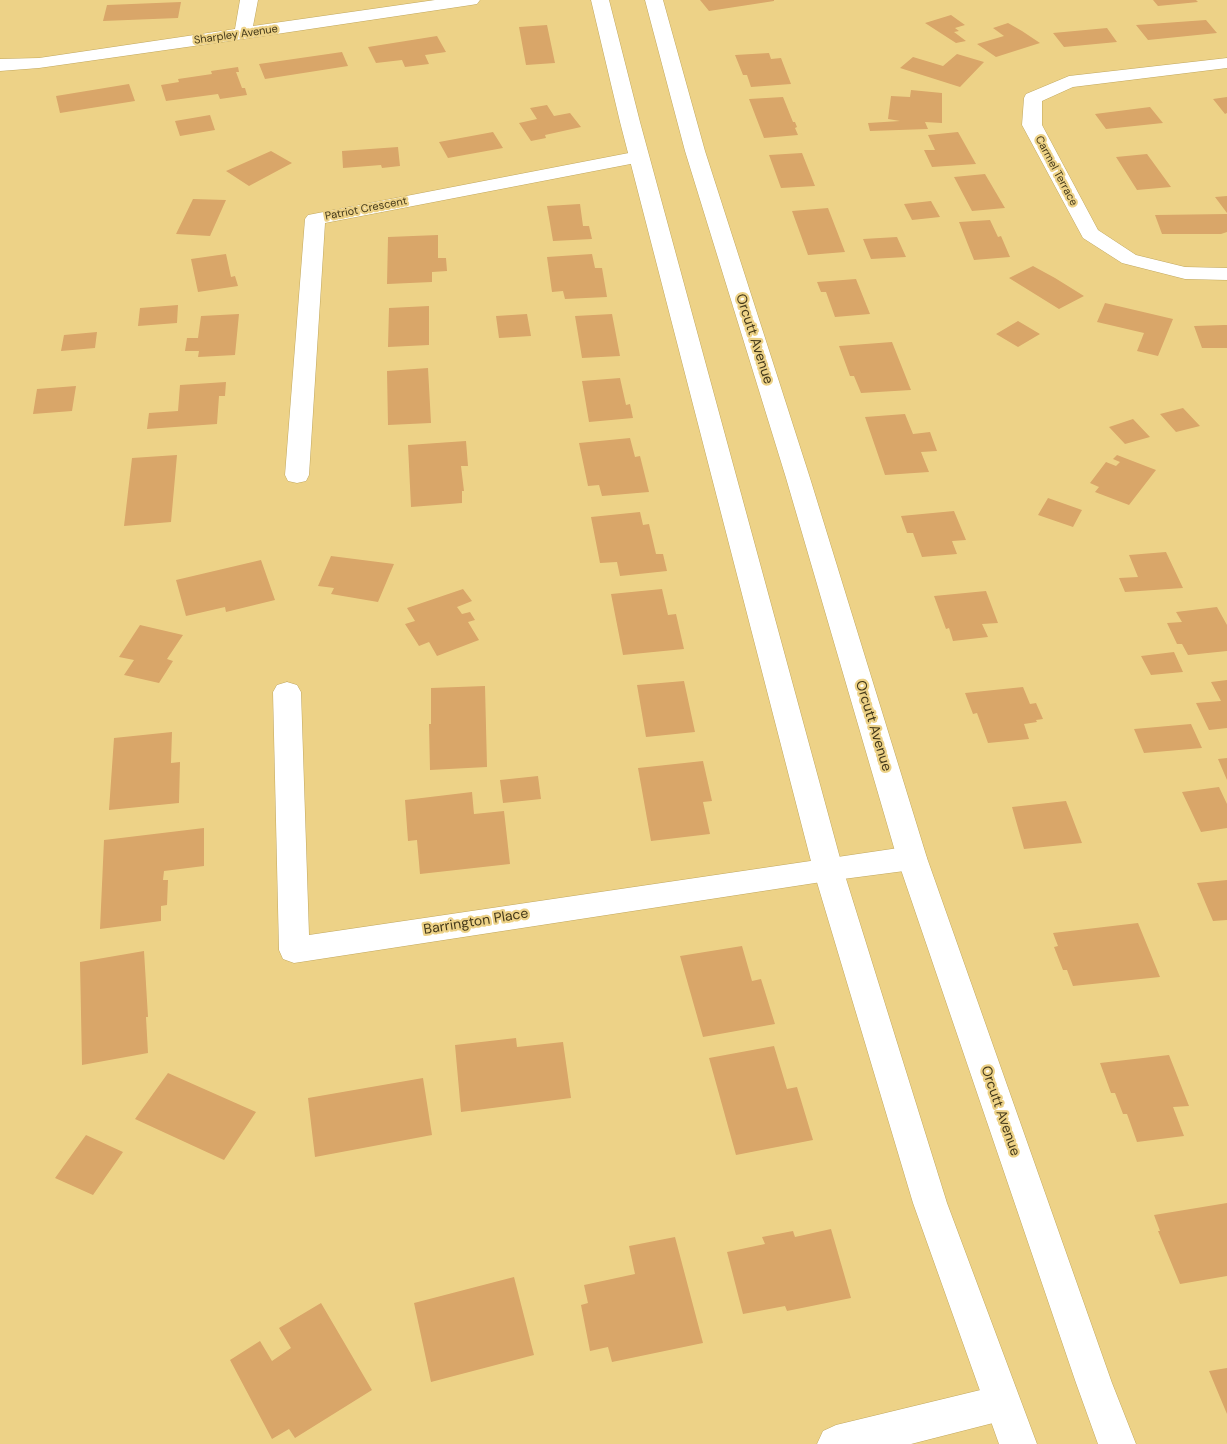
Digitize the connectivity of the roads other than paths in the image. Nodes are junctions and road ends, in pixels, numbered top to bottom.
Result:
1 (249, 0) edge
2 (471, 0) edge
3 (600, 0) edge
4 (654, 0) edge
5 (243, 34) junction
6 (1227, 64) edge
7 (0, 65) edge
8 (639, 157) junction
9 (1227, 274) edge
10 (297, 475) dead end
11 (287, 692) dead end
12 (912, 858) junction
13 (828, 869) junction
14 (1001, 1403) junction
15 (836, 1444) edge
16 (1018, 1444) edge
17 (1117, 1444) edge

1 - 5 main road
2 - 5 main road, Sharpley Avenue
3 - 8 main road
4 - 12 main road, Orcutt Avenue
5 - 7 main road, Sharpley Avenue
6 - 9 main road, Carmel Terrace
8 - 10 main road, Patriot Crescent
8 - 13 main road
11 - 13 main road, Barrington Place
12 - 13 main road, Barrington Place
12 - 17 main road, Orcutt Avenue
13 - 14 main road
14 - 15 main road
14 - 16 main road

